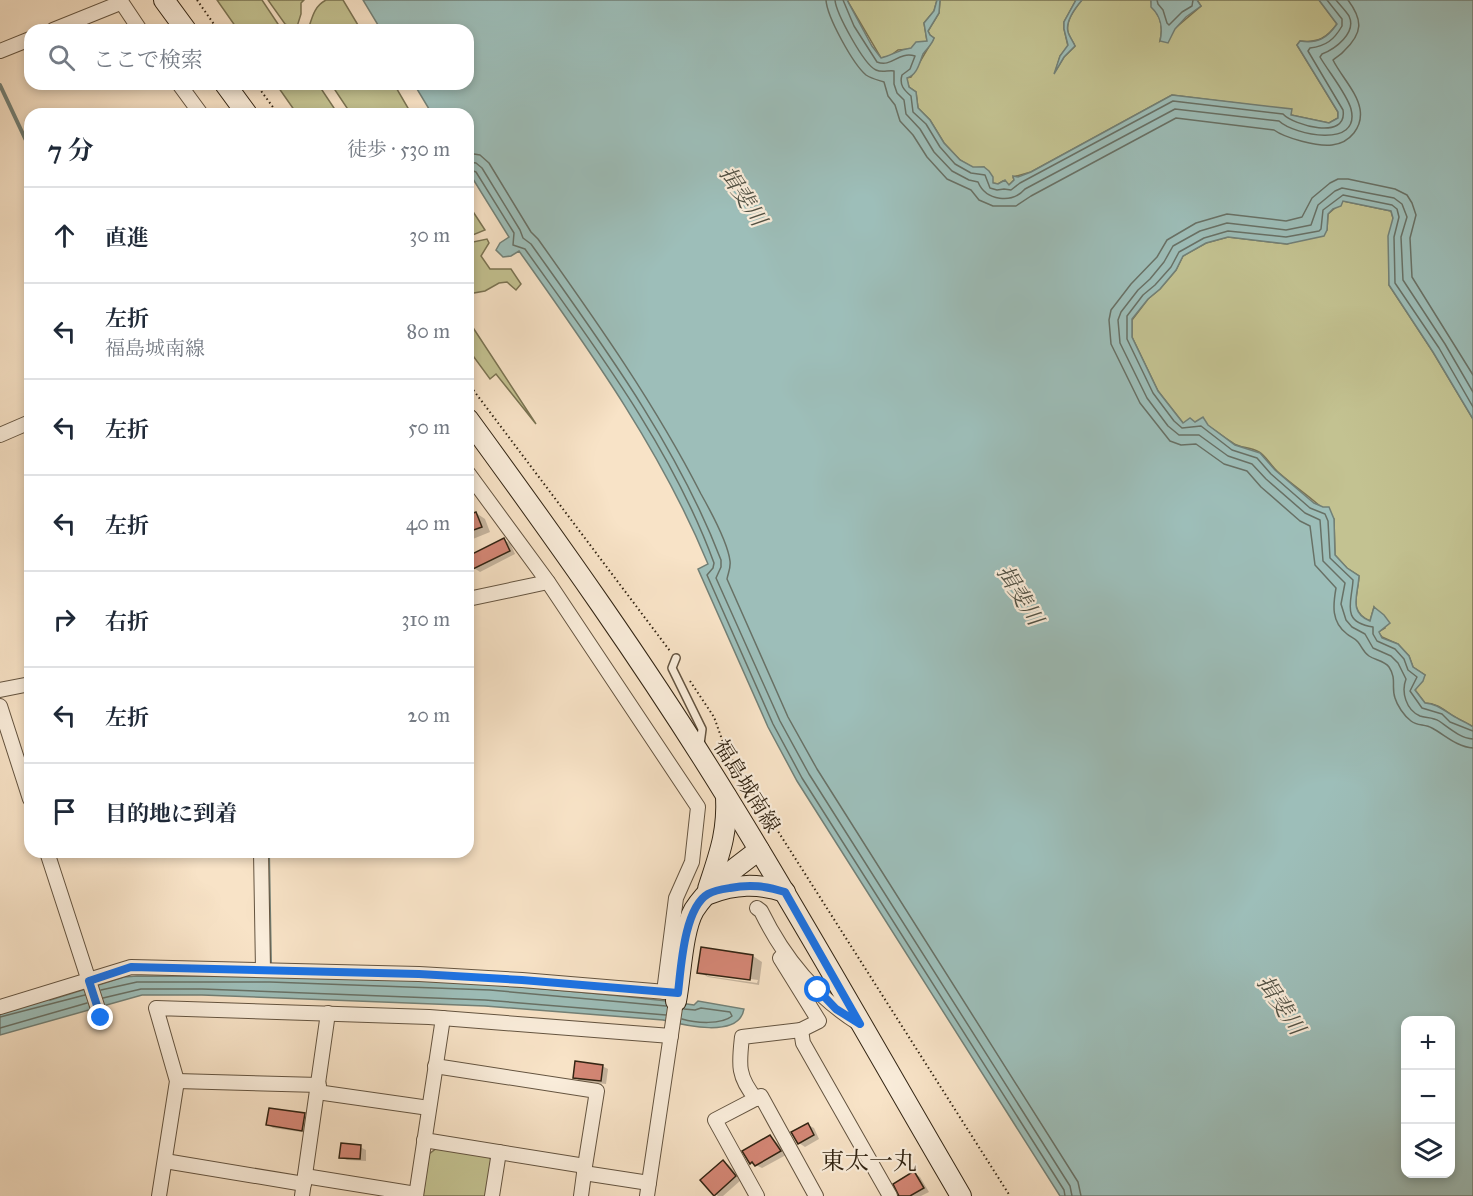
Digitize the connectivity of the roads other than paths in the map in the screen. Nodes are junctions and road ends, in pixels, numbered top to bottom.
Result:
1 (164, 0) edge
2 (120, 2) edge
3 (67, 24) edge
4 (136, 24) edge
5 (182, 24) edge
6 (24, 41) edge
7 (0, 51) edge
8 (183, 90) edge
9 (229, 90) edge
10 (197, 108) edge
11 (243, 108) edge
12 (24, 425) edge
13 (474, 427) edge
14 (0, 435) edge
15 (474, 481) edge
16 (548, 582) junction
17 (474, 598) edge
18 (676, 658) road end
19 (24, 685) edge
20 (0, 690) edge
21 (0, 706) edge
22 (699, 753) junction
23 (24, 780) edge
24 (726, 795) junction
25 (759, 850) junction
26 (49, 858) edge
27 (261, 858) edge
28 (785, 892) junction
29 (706, 895) junction
30 (757, 908) dead end
31 (785, 954) junction
32 (263, 970) junction
33 (89, 981) junction
34 (672, 995) junction
35 (0, 1007) edge
36 (328, 1013) junction
37 (101, 1018) dead end
38 (443, 1018) junction
39 (860, 1024) junction
40 (801, 1030) junction
41 (671, 1035) junction
42 (435, 1066) junction
43 (177, 1082) junction
44 (318, 1088) junction
45 (756, 1099) junction
46 (429, 1108) junction
47 (424, 1140) junction
48 (499, 1152) junction
49 (165, 1161) junction
50 (585, 1170) junction
51 (304, 1185) edge
52 (648, 1189) edge
53 (416, 1195) edge
54 (159, 1196) edge
55 (492, 1196) edge
56 (580, 1196) edge
57 (758, 1196) edge
58 (816, 1196) edge
59 (890, 1196) edge
60 (961, 1196) edge

1 - 5 main road
2 - 3 street
2 - 4 street
6 - 7 street
8 - 10 street
9 - 11 main road
12 - 14 street
13 - 22 main road, 福島城南線
15 - 16 street
16 - 17 street
16 - 34 street
18 - 22 lane
19 - 20 street
21 - 23 street
22 - 24 main road, 福島城南線
24 - 25 main road, 福島城南線
24 - 29 main road
25 - 28 main road, 福島城南線
25 - 29 main road
26 - 33 street
27 - 32 street
28 - 29 main road
28 - 39 main road, 福島城南線
29 - 34 main road
30 - 31 street
31 - 39 street
31 - 40 street
32 - 33 street
32 - 34 street
33 - 35 street
33 - 37 street
34 - 41 street
36 - 38 street
36 - 43 street
36 - 44 street
38 - 41 street
38 - 42 street
39 - 60 main road, 福島城南線
40 - 45 street
40 - 59 street
41 - 52 street
42 - 46 street
42 - 50 street
43 - 44 street
43 - 49 street
44 - 46 street
44 - 51 street
45 - 57 street
45 - 58 street
46 - 47 street
47 - 48 street
47 - 53 street
48 - 50 street
48 - 55 street
49 - 51 street
49 - 54 street
50 - 52 street
50 - 56 street
51 - 53 street

